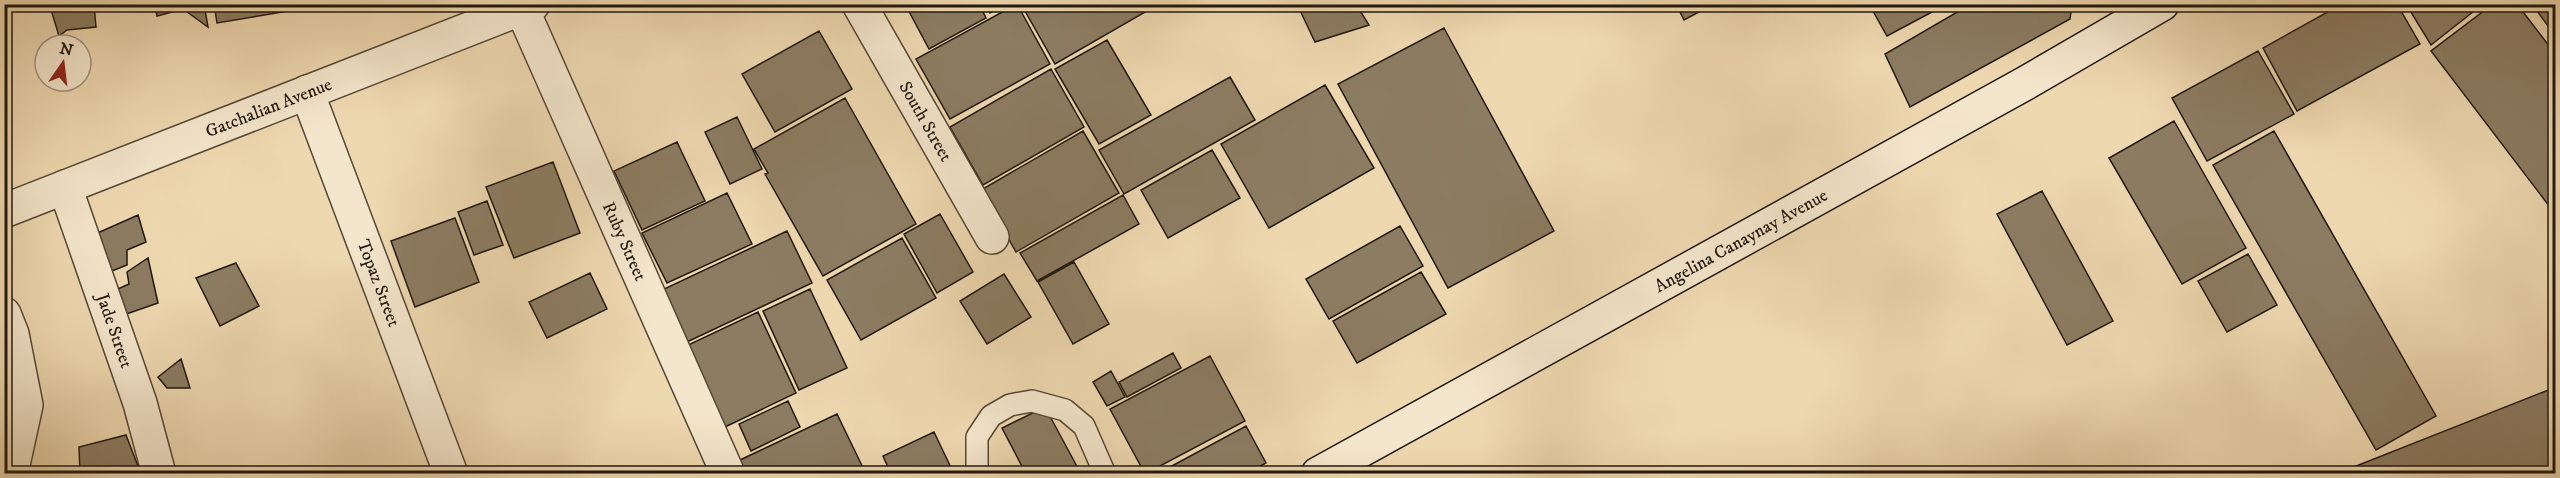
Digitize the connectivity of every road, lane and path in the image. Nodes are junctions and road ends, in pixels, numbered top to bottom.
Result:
1 (859, 4) edge
2 (528, 7) edge
3 (2141, 10) edge
4 (307, 92) junction
5 (64, 188) junction
6 (4, 212) edge
7 (992, 237) dead end
8 (4, 314) edge
9 (11, 474) edge
10 (159, 474) edge
11 (451, 474) edge
12 (728, 474) edge
13 (977, 474) edge
14 (1105, 474) edge
15 (1318, 474) edge

1 - 7 street, South Street
2 - 4 street, Gatchalian Avenue
2 - 12 street, Ruby Street
3 - 15 street, Angelina Canaynay Avenue
4 - 5 street, Gatchalian Avenue
4 - 11 street, Topaz Street
5 - 6 street, Gatchalian Avenue
5 - 10 street, Jade Street
8 - 9 street
13 - 14 lane

